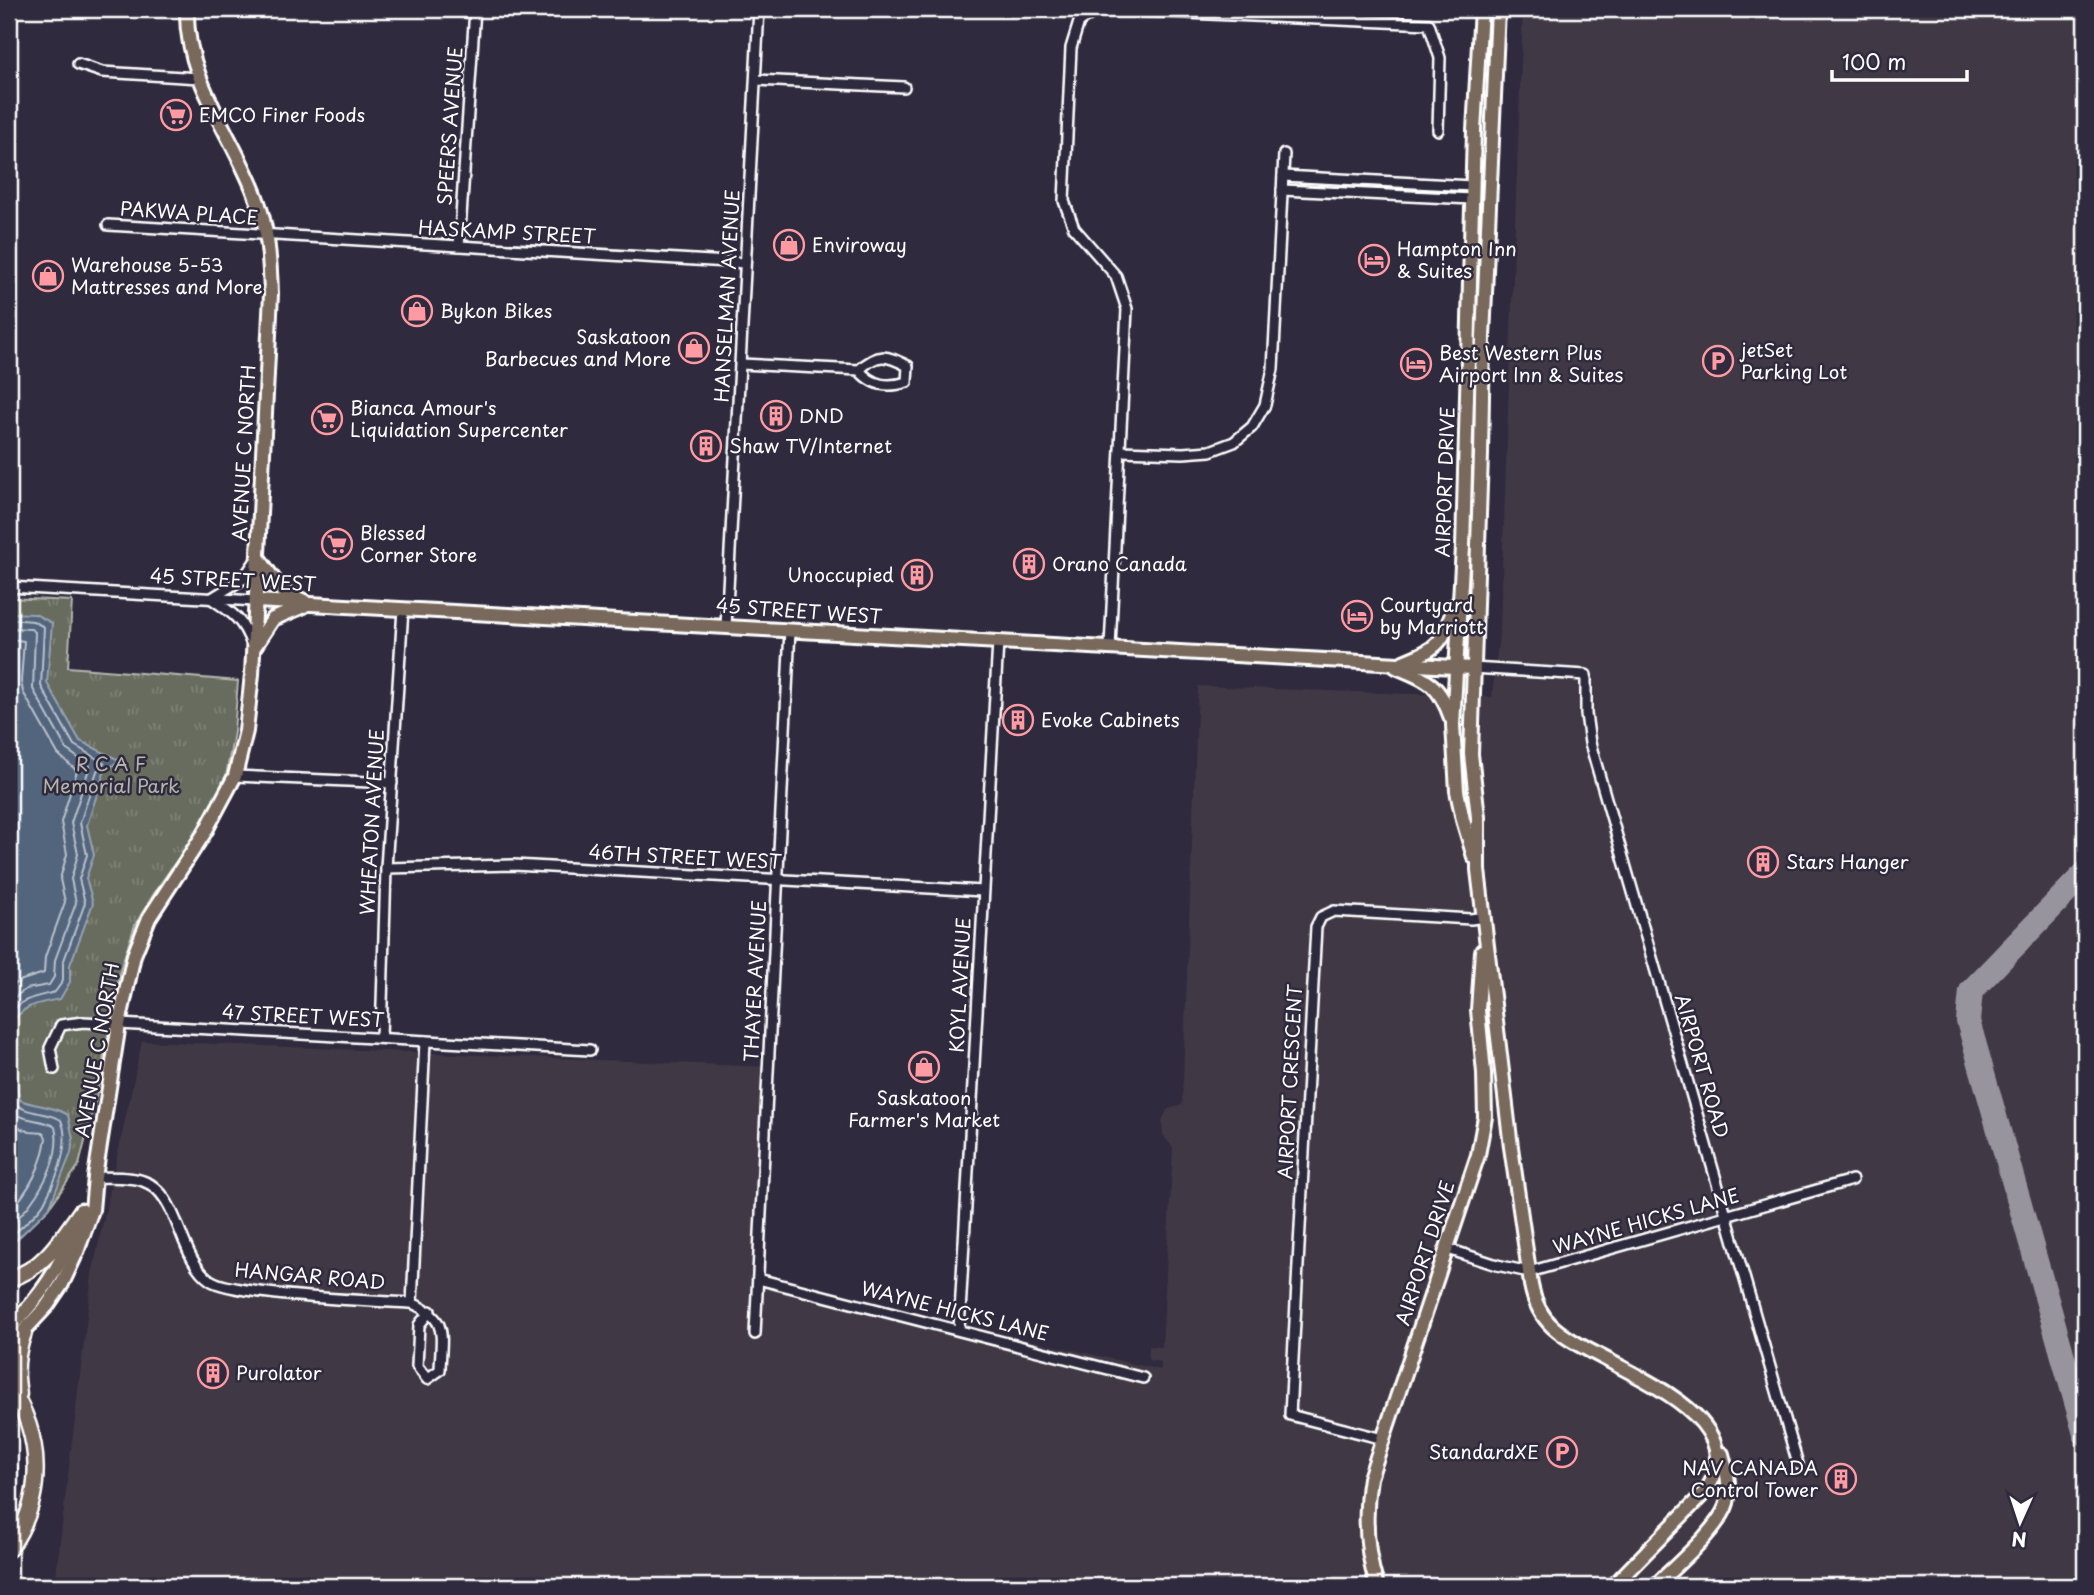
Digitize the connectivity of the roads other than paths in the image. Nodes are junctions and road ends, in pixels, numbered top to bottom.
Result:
1 (187, 9) edge
2 (475, 9) edge
3 (759, 9) edge
4 (1481, 9) edge
5 (1499, 9) edge
6 (78, 64) dead end
7 (199, 78) junction
8 (756, 80) junction
9 (904, 87) dead end
10 (1438, 130) dead end
11 (1284, 155) dead end
12 (1283, 176) junction
13 (1282, 190) junction
14 (1472, 192) junction
15 (108, 225) dead end
16 (267, 235) junction
17 (459, 246) junction
18 (745, 263) junction
19 (741, 364) junction
20 (859, 370) junction
21 (1120, 451) junction
22 (258, 557) junction
23 (9, 587) edge
24 (1460, 591) junction
25 (210, 598) junction
26 (256, 601) junction
27 (311, 604) junction
28 (403, 608) junction
29 (726, 626) junction
30 (790, 630) junction
31 (998, 642) junction
32 (1111, 647) junction
33 (253, 649) junction
34 (1392, 664) junction
35 (1457, 667) junction
36 (1472, 668) junction
37 (1586, 675) joint
38 (1453, 725) junction
39 (235, 776) junction
40 (392, 783) junction
41 (386, 869) junction
42 (1478, 870) junction
43 (778, 880) junction
44 (983, 891) junction
45 (1484, 922) junction
46 (119, 1024) junction
47 (381, 1038) junction
48 (425, 1041) junction
49 (590, 1050) dead end
50 (54, 1069) dead end
51 (94, 1177) junction
52 (1852, 1180) dead end
53 (81, 1211) junction
54 (1727, 1216) junction
55 (1448, 1249) junction
56 (1529, 1272) junction
57 (9, 1279) edge
58 (758, 1279) junction
59 (412, 1303) junction
60 (430, 1311) junction
61 (9, 1329) edge
62 (959, 1330) junction
63 (24, 1333) junction
64 (755, 1334) dead end
65 (9, 1347) edge
66 (1143, 1378) dead end
67 (9, 1385) edge
68 (21, 1402) junction
69 (1712, 1438) junction
70 (1383, 1439) junction
71 (1798, 1464) dead end
72 (9, 1468) edge
73 (9, 1486) edge
74 (9, 1549) edge
75 (1377, 1586) edge
76 (1613, 1586) edge
77 (1655, 1586) edge

1 - 7 main road, AVENUE C NORTH
2 - 17 street, SPEERS AVENUE
3 - 8 street, HANSELMAN AVENUE
4 - 14 main road, AIRPORT DRIVE
5 - 36 main road, AIRPORT DRIVE
6 - 7 street
7 - 16 main road, AVENUE C NORTH
8 - 9 street
8 - 18 street, HANSELMAN AVENUE
10 - 21 street
11 - 12 street
12 - 13 street
12 - 14 street
13 - 14 street
13 - 21 street
14 - 24 main road, AIRPORT DRIVE
15 - 16 street, PAKWA PLACE
16 - 17 street, HASKAMP STREET
16 - 22 main road, AVENUE C NORTH
17 - 18 street, HASKAMP STREET
18 - 19 street, HANSELMAN AVENUE
19 - 20 street
19 - 29 street, HANSELMAN AVENUE
20 - 20 street
21 - 32 street
22 - 25 street
22 - 26 main road, AVENUE C NORTH
22 - 27 main road
23 - 25 street, 45 STREET WEST
24 - 34 main road
24 - 35 main road, AIRPORT DRIVE
25 - 26 street, 45 STREET WEST
25 - 33 street
26 - 27 main road, 45 STREET WEST
26 - 33 main road, AVENUE C NORTH
27 - 28 main road, 45 STREET WEST
27 - 33 main road
28 - 29 main road, 45 STREET WEST
28 - 40 street, WHEATON AVENUE
29 - 30 main road, 45 STREET WEST
30 - 31 main road, 45 STREET WEST
30 - 43 street, THAYER AVENUE
31 - 32 main road, 45 STREET WEST
31 - 44 street, KOYL AVENUE
32 - 34 main road, 45 STREET WEST
33 - 39 main road, AVENUE C NORTH
34 - 35 main road, 45 STREET WEST
34 - 38 main road
35 - 36 main road, 45 STREET WEST
35 - 38 main road, AIRPORT DRIVE
36 - 37 street, 45 STREET WEST
36 - 42 main road, AIRPORT DRIVE
37 - 54 street, AIRPORT ROAD
38 - 42 main road, AIRPORT DRIVE
39 - 40 street
39 - 46 main road, AVENUE C NORTH
40 - 41 street, WHEATON AVENUE
41 - 43 street, 46TH STREET WEST
41 - 47 street, WHEATON AVENUE
42 - 45 main road, AIRPORT DRIVE
43 - 44 street, 46TH STREET WEST
43 - 58 street, THAYER AVENUE
44 - 62 street, KOYL AVENUE
45 - 55 main road, AIRPORT DRIVE
45 - 56 main road, AIRPORT DRIVE
45 - 70 street, AIRPORT CRESCENT
46 - 47 street, 47 STREET WEST
46 - 50 street, 47 STREET WEST
46 - 51 main road, AVENUE C NORTH
47 - 48 street, 47 STREET WEST
48 - 49 street, 47 STREET WEST
48 - 59 street, HANGAR ROAD
51 - 53 main road, AVENUE C NORTH
51 - 59 street, HANGAR ROAD
51 - 63 main road, AVENUE C NORTH
52 - 54 street, WAYNE HICKS LANE
53 - 57 highway
53 - 61 main road, AVENUE C NORTH
54 - 56 street, WAYNE HICKS LANE
54 - 71 street, AIRPORT ROAD
55 - 56 street, WAYNE HICKS LANE
55 - 70 main road, AIRPORT DRIVE
56 - 69 main road, AIRPORT DRIVE
58 - 62 street, WAYNE HICKS LANE
58 - 64 street, THAYER AVENUE
59 - 60 street, HANGAR ROAD
60 - 60 street
62 - 66 street, WAYNE HICKS LANE
63 - 65 main road, AVENUE C NORTH
63 - 68 highway
67 - 68 highway
68 - 74 highway
69 - 76 main road
69 - 77 main road, AIRPORT DRIVE
70 - 75 main road, AIRPORT DRIVE
72 - 73 highway

